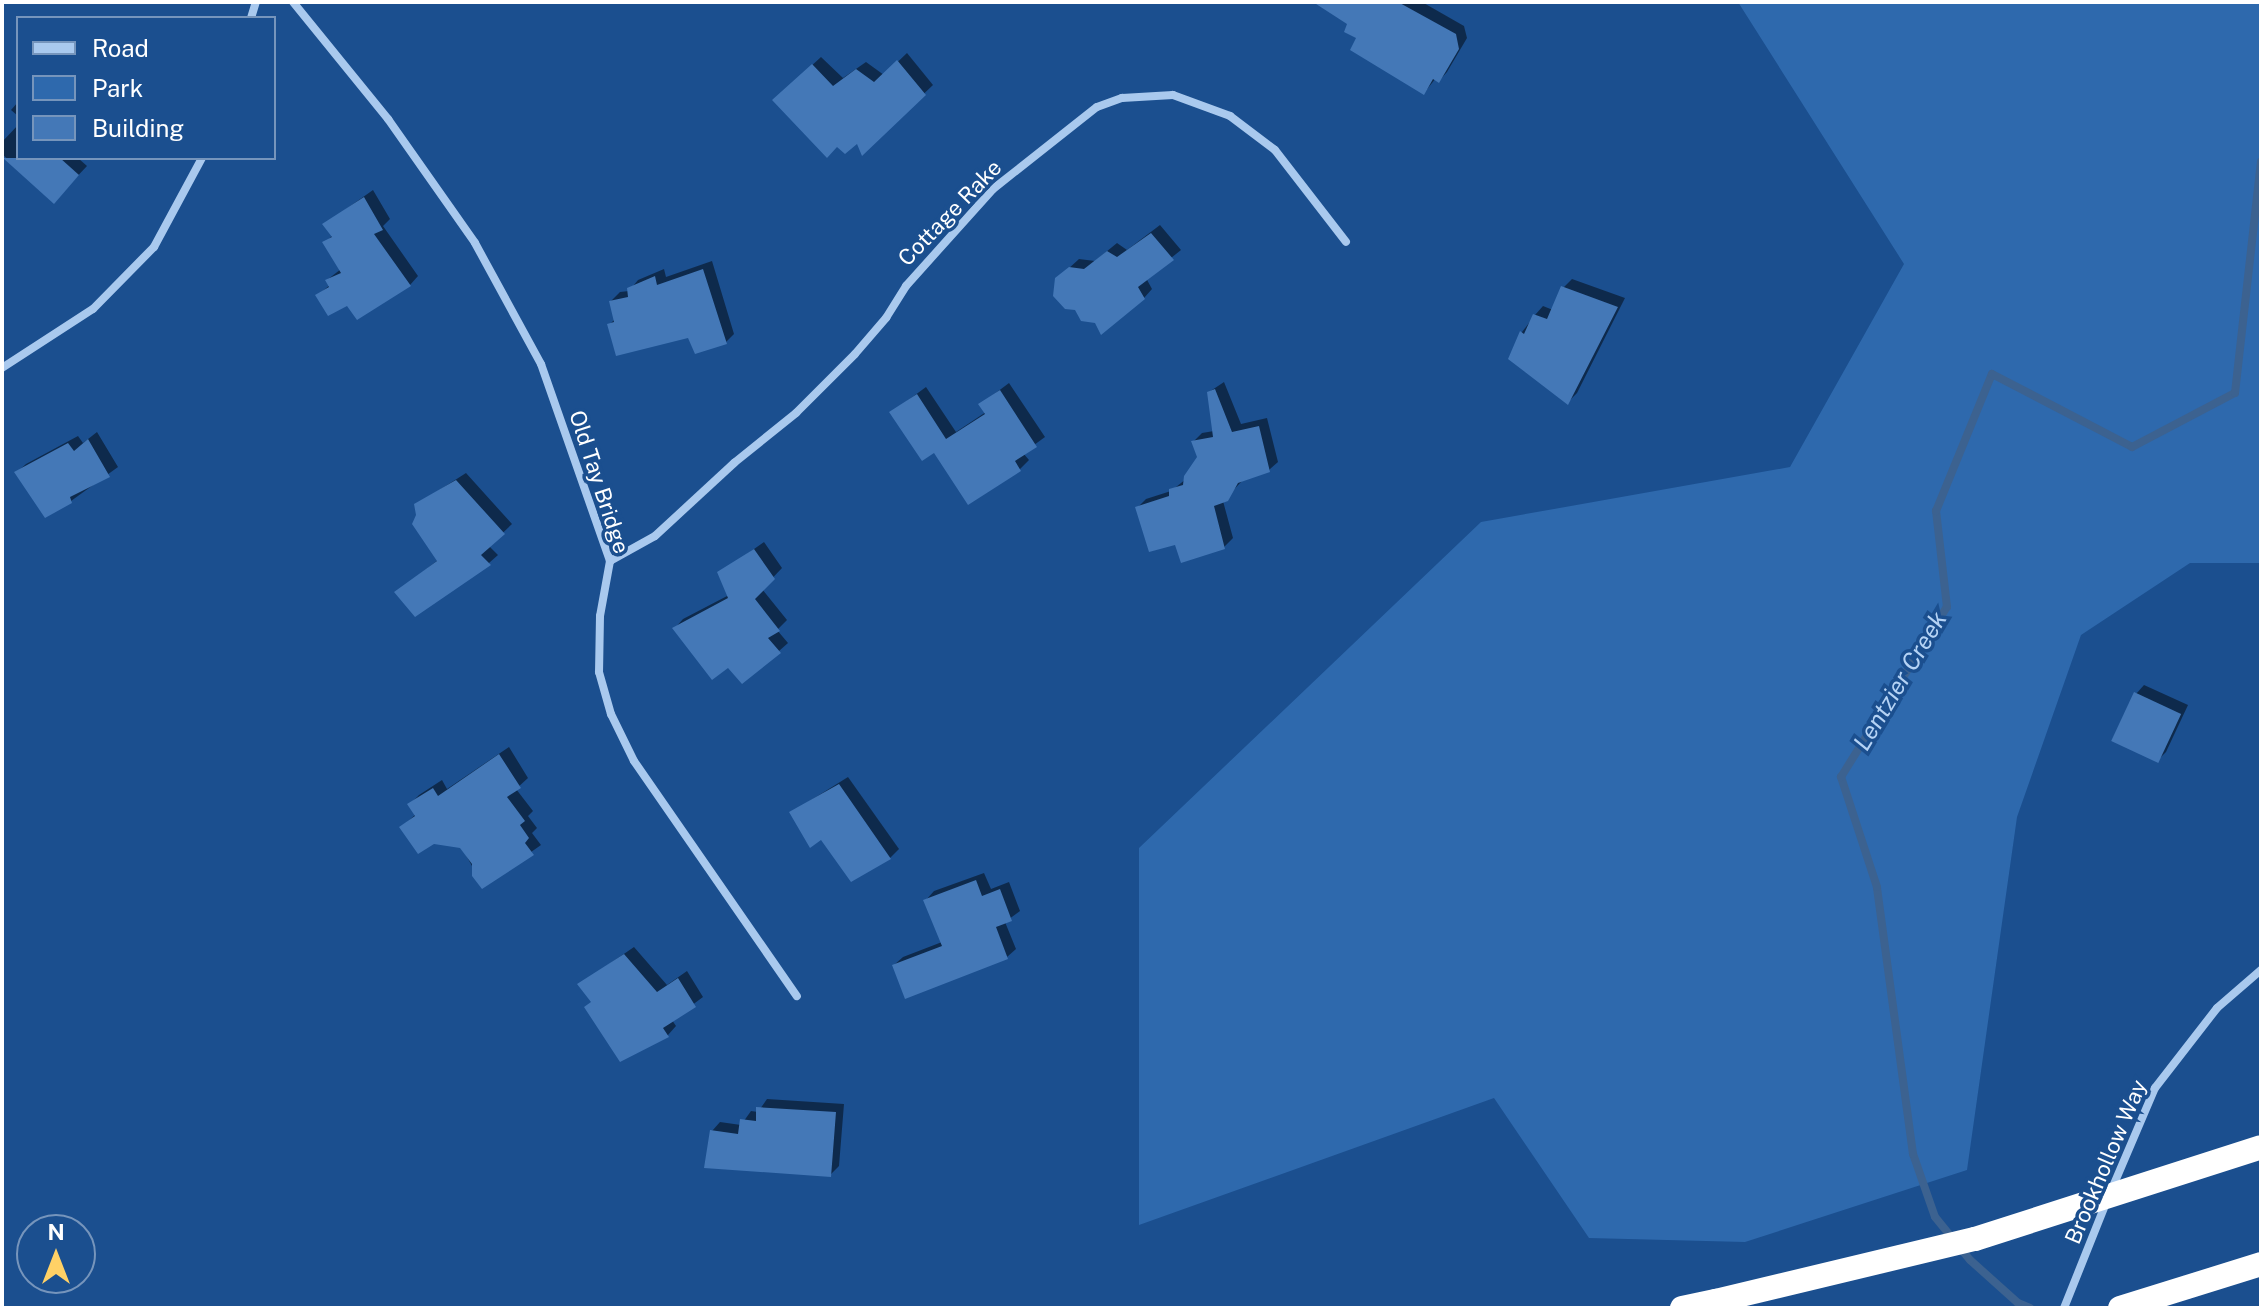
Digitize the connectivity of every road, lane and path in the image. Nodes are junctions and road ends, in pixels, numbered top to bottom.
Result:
1 (293, 2) edge
2 (201, 160) edge
3 (1346, 242) dead end
4 (2, 368) edge
5 (610, 561) junction
6 (2259, 972) edge
7 (797, 996) dead end
8 (2261, 1147) edge
9 (2261, 1264) edge
10 (1682, 1308) edge
11 (2064, 1308) edge
12 (2120, 1308) edge

1 - 5 street, Old Tay Bridge
2 - 4 street
3 - 5 street, Cottage Rake
5 - 7 street, Old Tay Bridge
6 - 11 street, Brookhollow Way
8 - 10 highway, bridge
9 - 12 highway

